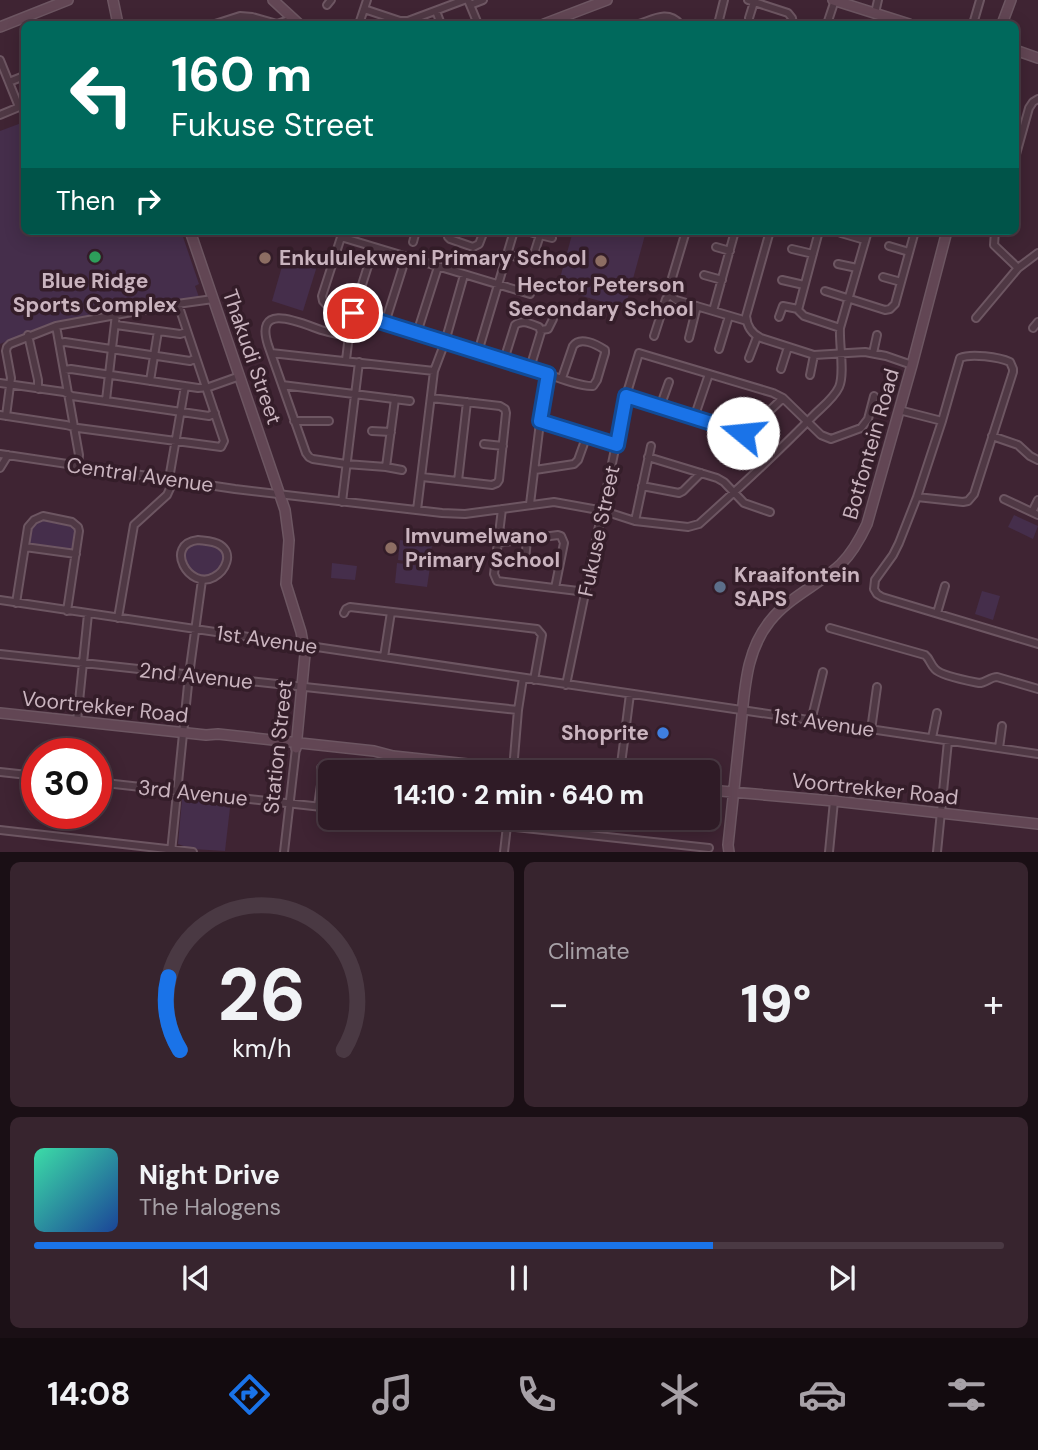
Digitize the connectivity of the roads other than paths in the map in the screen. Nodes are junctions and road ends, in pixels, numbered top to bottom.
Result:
1 (59, 0) edge
2 (68, 0) edge
3 (105, 0) edge
4 (113, 0) edge
5 (273, 0) edge
6 (280, 0) edge
7 (367, 0) edge
8 (484, 0) edge
9 (724, 0) edge
10 (835, 0) edge
11 (878, 0) edge
12 (980, 0) edge
13 (1012, 0) edge
14 (600, 1) edge
15 (751, 1) edge
16 (468, 2) edge
17 (364, 9) junction
18 (284, 11) junction
19 (436, 11) junction
20 (874, 13) junction
21 (749, 18) dead end
22 (116, 21) edge
23 (117, 21) edge
24 (224, 21) edge
25 (266, 21) edge
26 (294, 21) edge
27 (360, 21) edge
28 (440, 21) edge
29 (477, 21) edge
30 (551, 21) edge
31 (648, 21) edge
32 (676, 21) edge
33 (719, 21) edge
34 (792, 21) edge
35 (828, 21) edge
36 (899, 21) edge
37 (974, 21) edge
38 (1003, 21) edge
39 (1008, 21) edge
40 (0, 25) edge
41 (1019, 52) edge
42 (1028, 55) junction
43 (1019, 56) edge
44 (1038, 58) edge
45 (0, 60) edge
46 (21, 77) edge
47 (9, 82) junction
48 (1038, 99) edge
49 (21, 104) edge
50 (21, 106) edge
51 (0, 115) edge
52 (1019, 145) edge
53 (191, 235) edge
54 (342, 235) edge
55 (344, 235) edge
56 (415, 235) edge
57 (448, 235) edge
58 (482, 235) edge
59 (513, 235) edge
60 (540, 235) joint
61 (684, 235) edge
62 (735, 235) edge
63 (769, 235) edge
64 (818, 235) edge
65 (849, 235) edge
66 (866, 235) edge
67 (914, 235) edge
68 (946, 235) edge
69 (995, 235) edge
70 (552, 238) dead end
71 (865, 240) junction
72 (413, 242) dead end
73 (889, 246) dead end
74 (373, 247) junction
75 (716, 247) dead end
76 (792, 249) dead end
77 (730, 251) junction
78 (909, 252) junction
79 (1038, 253) edge
80 (507, 254) junction
81 (813, 254) junction
82 (406, 257) junction
83 (838, 264) dead end
84 (438, 267) junction
85 (857, 268) junction
86 (1018, 268) junction
87 (464, 275) junction
88 (704, 275) dead end
89 (883, 277) dead end
90 (782, 279) dead end
91 (722, 281) junction
92 (901, 282) junction
93 (804, 285) junction
94 (498, 286) junction
95 (825, 290) dead end
96 (530, 294) dead end
97 (670, 295) junction
98 (213, 299) junction
99 (849, 299) junction
100 (178, 304) junction
101 (697, 306) junction
102 (798, 309) junction
103 (713, 311) junction
104 (354, 313) junction
105 (116, 314) junction
106 (729, 316) junction
107 (779, 317) dead end
108 (976, 318) dead end
109 (553, 319) dead end
110 (747, 321) junction
111 (385, 323) junction
112 (116, 325) junction
113 (56, 326) junction
114 (840, 328) junction
115 (541, 330) junction
116 (158, 331) junction
117 (187, 332) junction
118 (417, 333) junction
119 (28, 335) junction
120 (349, 335) junction
121 (877, 335) dead end
122 (654, 337) dead end
123 (757, 337) junction
124 (688, 338) dead end
125 (445, 342) junction
126 (59, 343) junction
127 (788, 347) junction
128 (113, 349) junction
129 (719, 349) dead end
130 (478, 352) junction
131 (840, 352) junction
132 (271, 353) junction
133 (873, 353) junction
134 (154, 355) junction
135 (814, 355) junction
136 (196, 358) junction
137 (749, 358) dead end
138 (346, 360) junction
139 (504, 360) junction
140 (359, 362) junction
141 (912, 365) junction
142 (530, 368) junction
143 (780, 369) dead end
144 (64, 370) junction
145 (434, 371) junction
146 (109, 374) junction
147 (548, 374) junction
148 (709, 374) junction
149 (810, 375) dead end
150 (240, 376) junction
151 (562, 378) junction
152 (150, 381) junction
153 (669, 382) dead end
154 (0, 383) edge
155 (11, 385) junction
156 (282, 385) junction
157 (185, 386) junction
158 (205, 387) junction
159 (38, 389) junction
160 (355, 393) junction
161 (68, 394) junction
162 (626, 396) junction
163 (874, 396) dead end
164 (431, 398) junction
165 (783, 398) junction
166 (395, 399) junction
167 (106, 400) junction
168 (410, 401) dead end
169 (467, 402) junction
170 (736, 405) dead end
171 (660, 407) junction
172 (899, 410) junction
173 (180, 412) junction
174 (215, 414) junction
175 (3, 415) edge
176 (694, 418) junction
177 (294, 421) junction
178 (329, 421) dead end
179 (540, 421) junction
180 (942, 421) junction
181 (807, 422) junction
182 (74, 426) junction
183 (728, 429) junction
184 (372, 431) dead end
185 (391, 432) junction
186 (587, 435) junction
187 (992, 436) junction
188 (175, 441) junction
189 (484, 444) dead end
190 (617, 445) junction
191 (503, 446) junction
192 (651, 446) dead end
193 (4, 455) edge
194 (648, 457) junction
195 (1038, 460) edge
196 (346, 464) junction
197 (78, 466) junction
198 (386, 467) junction
199 (0, 468) edge
200 (402, 470) dead end
201 (535, 470) junction
202 (701, 473) junction
203 (422, 477) junction
204 (170, 479) junction
205 (458, 481) junction
206 (642, 486) junction
207 (733, 493) junction
208 (280, 494) junction
209 (917, 498) junction
210 (1003, 499) dead end
211 (1038, 500) edge
212 (342, 502) junction
213 (530, 504) junction
214 (502, 509) junction
215 (417, 510) junction
216 (604, 510) junction
217 (770, 512) dead end
218 (1035, 514) edge
219 (635, 521) junction
220 (527, 539) junction
221 (498, 543) junction
222 (25, 547) junction
223 (76, 554) junction
224 (525, 561) dead end
225 (202, 580) junction
226 (945, 586) dead end
227 (555, 588) junction
228 (586, 592) junction
229 (0, 600) edge
230 (16, 603) junction
231 (67, 611) junction
232 (391, 612) junction
233 (344, 613) dead end
234 (88, 614) junction
235 (937, 614) junction
236 (118, 618) junction
237 (830, 628) dead end
238 (195, 629) junction
239 (1038, 644) edge
240 (304, 645) junction
241 (0, 654) edge
242 (384, 657) junction
243 (83, 664) junction
244 (822, 672) dead end
245 (189, 675) junction
246 (523, 678) junction
247 (534, 680) junction
248 (566, 685) junction
249 (302, 687) junction
250 (877, 687) dead end
251 (1038, 689) edge
252 (630, 694) junction
253 (518, 710) junction
254 (742, 711) junction
255 (0, 713) edge
256 (937, 713) dead end
257 (78, 721) junction
258 (811, 721) junction
259 (1002, 726) dead end
260 (871, 730) junction
261 (184, 733) junction
262 (932, 738) junction
263 (948, 741) junction
264 (296, 745) junction
265 (999, 748) junction
266 (1038, 754) edge
267 (428, 760) edge
268 (515, 760) edge
269 (622, 760) edge
270 (0, 772) edge
271 (21, 774) edge
272 (112, 784) edge
273 (177, 791) junction
274 (720, 791) edge
275 (734, 792) junction
276 (834, 801) junction
277 (289, 803) junction
278 (318, 806) edge
279 (940, 813) junction
280 (1038, 824) edge
281 (0, 830) edge
282 (507, 830) edge
283 (544, 830) edge
284 (709, 848) dead end
285 (171, 850) edge
286 (727, 850) edge
287 (192, 852) edge
288 (284, 852) edge
289 (505, 852) edge
290 (829, 852) edge
291 (937, 852) edge

1 - 40 main road
2 - 40 main road
3 - 22 main road
4 - 23 main road
5 - 18 main road
6 - 18 main road
7 - 17 street
8 - 16 street
9 - 33 street
10 - 20 main road
10 - 35 street
11 - 20 street
12 - 37 street
13 - 38 main road
13 - 39 main road
14 - 30 main road
15 - 21 street
15 - 34 street
16 - 19 street
16 - 29 street
17 - 19 street
17 - 27 street
18 - 26 main road
19 - 28 street
20 - 36 main road
24 - 25 street
31 - 32 street
41 - 42 main road
42 - 43 main road
42 - 44 main road
45 - 47 street
46 - 47 street
47 - 49 street
48 - 52 street
50 - 51 street
53 - 98 main road, Thakudi Street
54 - 104 street
55 - 74 street
56 - 72 street
57 - 58 street
59 - 80 street
60 - 70 street
60 - 80 street
61 - 97 street
62 - 77 street
63 - 110 street
64 - 81 street
65 - 71 street
66 - 71 street, Central Avenue
67 - 78 street
68 - 141 main road, Botfontein Road
69 - 86 street
71 - 85 street, Central Avenue
73 - 78 street
74 - 82 street
74 - 104 street
75 - 77 street
76 - 81 street
77 - 91 street
78 - 92 street
79 - 86 street
80 - 94 street
81 - 93 street
82 - 84 street
82 - 111 street
83 - 85 street
84 - 87 street
84 - 118 street
85 - 99 street, Central Avenue
86 - 108 street
87 - 94 street
87 - 125 street
88 - 91 street
89 - 92 street
90 - 93 street
91 - 103 street
92 - 99 street
93 - 102 street
94 - 96 street
94 - 130 street
95 - 99 street
97 - 101 street
97 - 122 street
98 - 100 street
98 - 150 main road, Thakudi Street
99 - 114 street, Central Avenue
100 - 105 street
100 - 117 street
101 - 103 street
101 - 124 street
102 - 107 street
102 - 114 street
103 - 106 street
104 - 111 street
104 - 120 street
105 - 112 street
105 - 113 street
106 - 110 street
106 - 129 street
109 - 115 street
110 - 123 street
111 - 118 street
112 - 116 street
112 - 128 street
113 - 119 street
113 - 126 street
114 - 131 street, Central Avenue
115 - 139 street
115 - 142 street
116 - 117 street
116 - 134 street
117 - 136 street
118 - 125 street
119 - 155 street
119 - 159 street
120 - 132 street
120 - 138 street
121 - 133 street
123 - 127 street
123 - 137 street
125 - 130 street
125 - 145 street
126 - 128 street
126 - 144 street
127 - 135 street
127 - 143 street
128 - 134 street
128 - 146 street
130 - 139 street
131 - 133 street
131 - 135 street
131 - 181 street, Central Avenue
132 - 138 street
132 - 156 street
133 - 141 street
134 - 136 street
134 - 152 street
135 - 149 street
136 - 158 street
138 - 140 street
139 - 142 street
140 - 145 street
140 - 160 street
141 - 172 main road, Botfontein Road
142 - 147 street
144 - 146 street
144 - 161 street
145 - 164 street
146 - 152 street
146 - 167 street
147 - 151 street
147 - 179 street
148 - 162 street, Fukuse Street
148 - 165 street, Fukuse Street
148 - 176 street
150 - 158 street
150 - 208 main road, Thakudi Street
151 - 151 street
152 - 157 street
153 - 171 street
154 - 155 street
155 - 159 street
155 - 175 street
156 - 160 street
156 - 177 street
157 - 158 street
157 - 173 street
158 - 174 street
159 - 161 street
160 - 166 street
160 - 196 street
161 - 167 street
161 - 182 street
162 - 171 street
162 - 190 street, Fukuse Street
163 - 181 street, Fukuse Street
164 - 169 street
164 - 203 street
165 - 181 street, Fukuse Street
165 - 183 street
166 - 168 street
166 - 185 street
167 - 173 street
169 - 191 street
169 - 205 street
170 - 183 street
171 - 176 street
172 - 180 street
172 - 254 main road, Botfontein Road
173 - 174 street
173 - 188 street
174 - 188 street
175 - 182 street
176 - 183 street
177 - 178 street
177 - 196 street
179 - 186 street
179 - 201 street
180 - 187 street
180 - 209 street
181 - 207 street, Central Avenue
182 - 188 street
182 - 197 street
184 - 185 street
185 - 198 street
186 - 190 street
186 - 201 street
187 - 195 street
187 - 209 street
188 - 204 street
189 - 191 street
190 - 216 street, Fukuse Street
191 - 205 street
192 - 194 street
193 - 197 street, Central Avenue
193 - 199 street
194 - 202 street
194 - 206 street
196 - 198 street
196 - 212 street
197 - 204 street, Central Avenue
198 - 200 street
201 - 213 street
202 - 206 street
202 - 207 street
203 - 205 street
203 - 215 street
204 - 208 street, Central Avenue
204 - 236 street
206 - 219 street
207 - 217 street
207 - 219 street, Central Avenue
208 - 212 street, Central Avenue
208 - 240 main road, Thakudi Street
209 - 235 street
210 - 218 street
211 - 218 street
212 - 215 street, Central Avenue
213 - 214 street, Central Avenue
213 - 216 street, Central Avenue
214 - 215 street, Central Avenue
214 - 221 street
216 - 219 street, Central Avenue
216 - 228 street, Fukuse Street
220 - 221 street
220 - 224 street
220 - 227 street
221 - 227 street
222 - 223 street
222 - 223 street
222 - 230 street
223 - 231 street
225 - 225 street
225 - 238 street
226 - 235 street
227 - 228 street
228 - 248 street, Fukuse Street
229 - 230 street, 1st Avenue
230 - 231 street, 1st Avenue
231 - 234 street, 1st Avenue
232 - 233 street
232 - 242 street
232 - 247 street
234 - 236 street, 1st Avenue
234 - 243 street
235 - 239 street
236 - 238 street, 1st Avenue
237 - 251 street
238 - 240 street, 1st Avenue
238 - 245 street
240 - 242 street, 1st Avenue
240 - 249 main road, Station Street
241 - 243 street, 2nd Avenue
242 - 246 street, 1st Avenue
243 - 245 street, 2nd Avenue
243 - 257 street
244 - 258 street
245 - 249 street, 2nd Avenue
245 - 261 street
246 - 247 street, 1st Avenue
246 - 253 street
247 - 248 street, 1st Avenue
248 - 252 street, 1st Avenue
249 - 253 street, 2nd Avenue
249 - 264 main road, Station Street
250 - 260 street
252 - 254 street, 1st Avenue
252 - 269 street
253 - 268 street
254 - 258 street, 1st Avenue
254 - 275 main road, Botfontein Road
255 - 257 main road, Voortrekker Road
256 - 262 street
257 - 261 main road, Voortrekker Road
258 - 260 street, 1st Avenue
259 - 265 street
260 - 262 street, 1st Avenue
261 - 264 main road, Voortrekker Road
261 - 273 street
262 - 263 street, 1st Avenue
263 - 265 street, 1st Avenue
263 - 279 street
264 - 267 main road, Voortrekker Road
264 - 277 street, Station Street
265 - 266 street, 1st Avenue
270 - 271 street
272 - 273 street, 3rd Avenue
273 - 277 street, 3rd Avenue
273 - 285 street
274 - 275 main road, Voortrekker Road
275 - 276 main road, Voortrekker Road
275 - 286 main road, Botfontein Road
276 - 279 main road, Voortrekker Road
276 - 290 street
277 - 278 street, 3rd Avenue
277 - 288 street, Station Street
279 - 280 main road, Voortrekker Road
279 - 291 street
281 - 285 street
282 - 289 street
283 - 284 street
285 - 287 street

